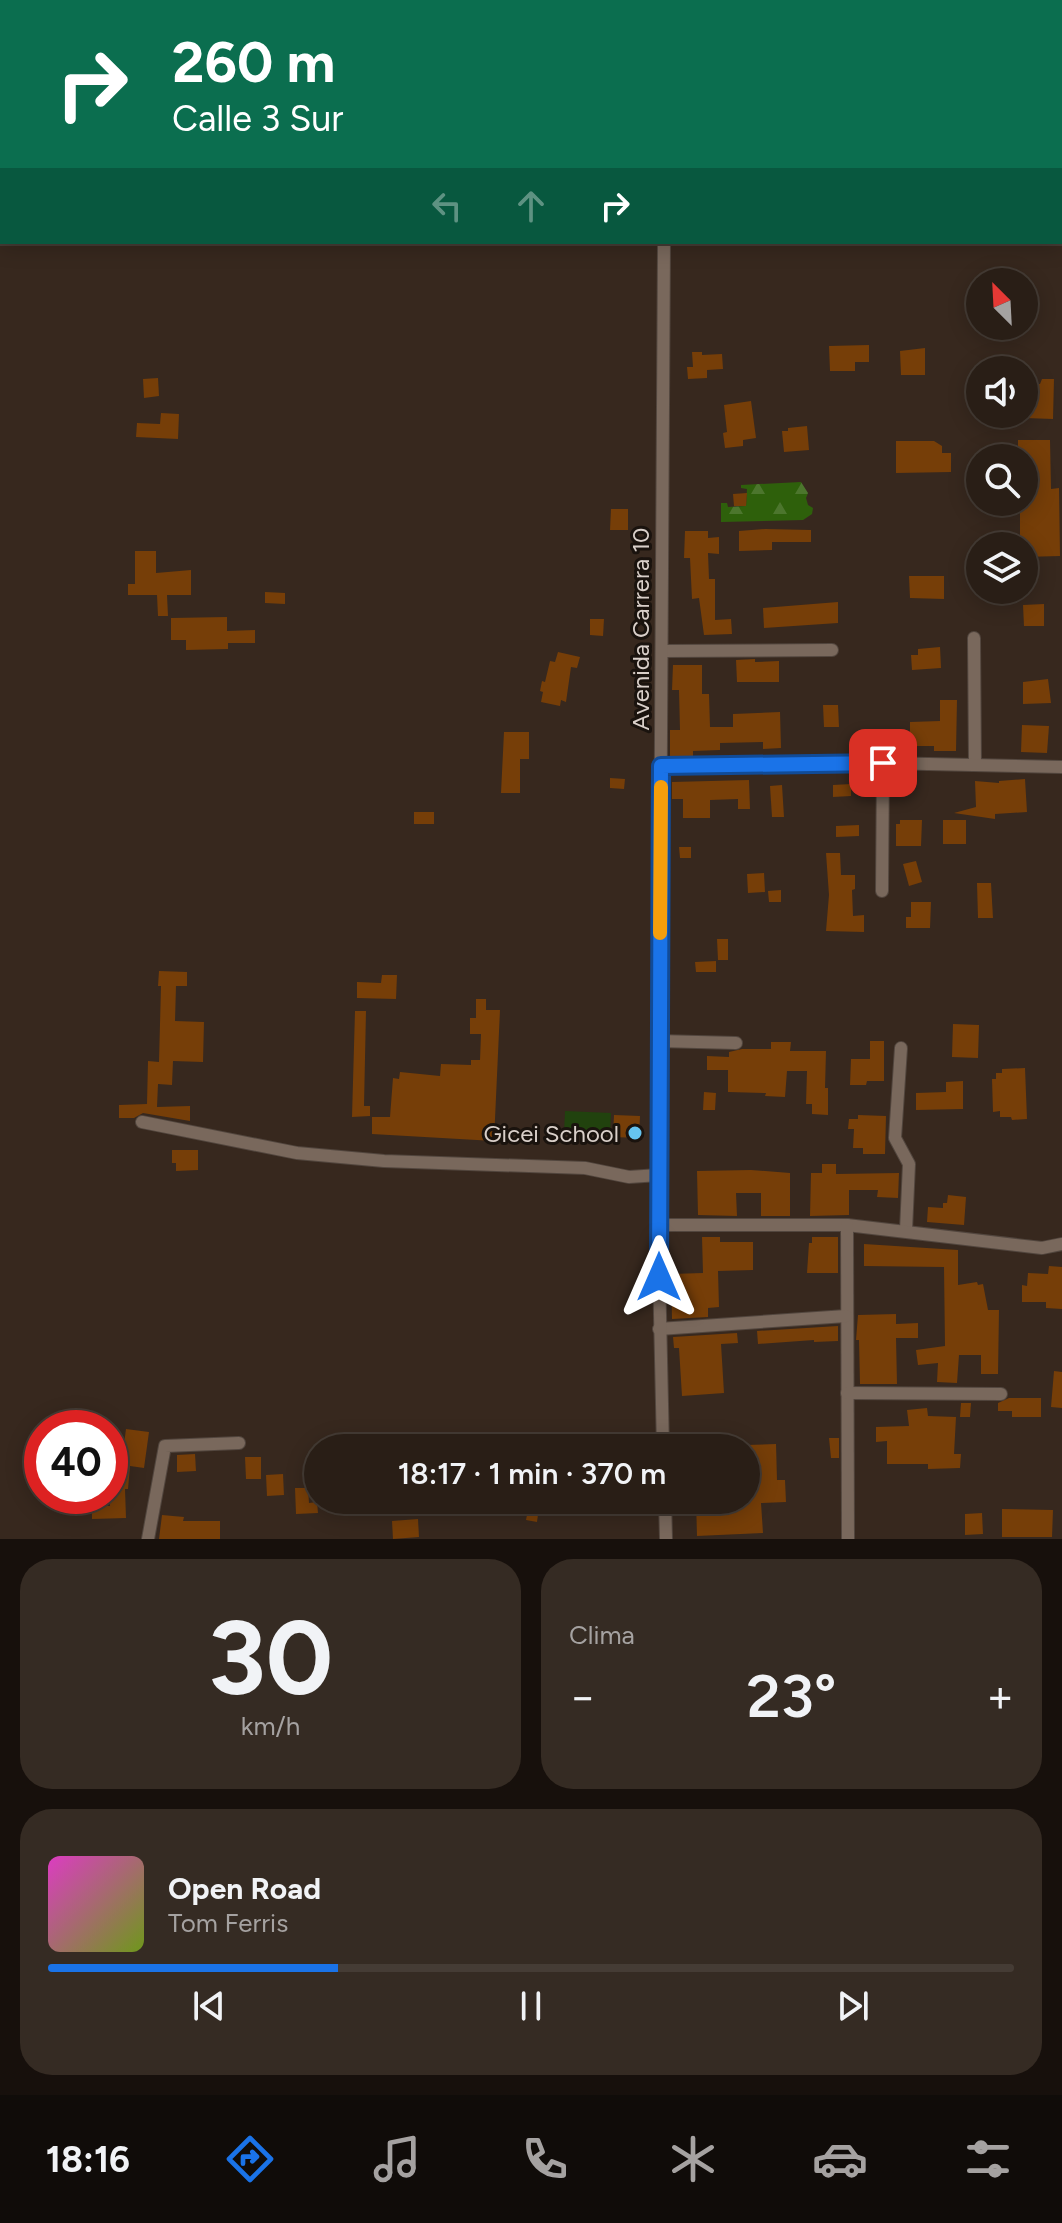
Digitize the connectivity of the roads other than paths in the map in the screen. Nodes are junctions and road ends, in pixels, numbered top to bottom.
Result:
1 (664, 244) edge
2 (974, 638) dead end
3 (832, 650) dead end
4 (662, 651) junction
5 (883, 763) junction
6 (975, 765) junction
7 (661, 766) junction
8 (1062, 767) edge
9 (882, 891) dead end
10 (659, 1041) junction
11 (736, 1043) dead end
12 (901, 1048) dead end
13 (142, 1122) dead end
14 (659, 1175) junction
15 (658, 1225) junction
16 (847, 1225) junction
17 (906, 1230) junction
18 (1062, 1244) edge
19 (846, 1316) junction
20 (659, 1329) junction
21 (847, 1393) junction
22 (1001, 1394) dead end
23 (663, 1434) edge
24 (239, 1443) dead end
25 (665, 1514) edge
26 (148, 1539) edge
27 (666, 1539) edge
28 (848, 1539) edge

1 - 4 street, Avenida Carrera 10
2 - 6 street
3 - 4 street
4 - 7 street, Avenida Carrera 10
5 - 6 street
5 - 7 street
5 - 9 street
6 - 8 street
7 - 10 street, Avenida Carrera 10
10 - 11 street
10 - 14 street, Avenida Carrera 10
12 - 17 street
13 - 14 street
14 - 15 street, Avenida Carrera 10
15 - 16 street
15 - 20 street, Avenida Carrera 10
16 - 17 street
16 - 19 street
17 - 18 street
19 - 20 street
19 - 21 street
20 - 23 street, Avenida Carrera 10
21 - 22 street
21 - 28 street
24 - 26 street
25 - 27 street

